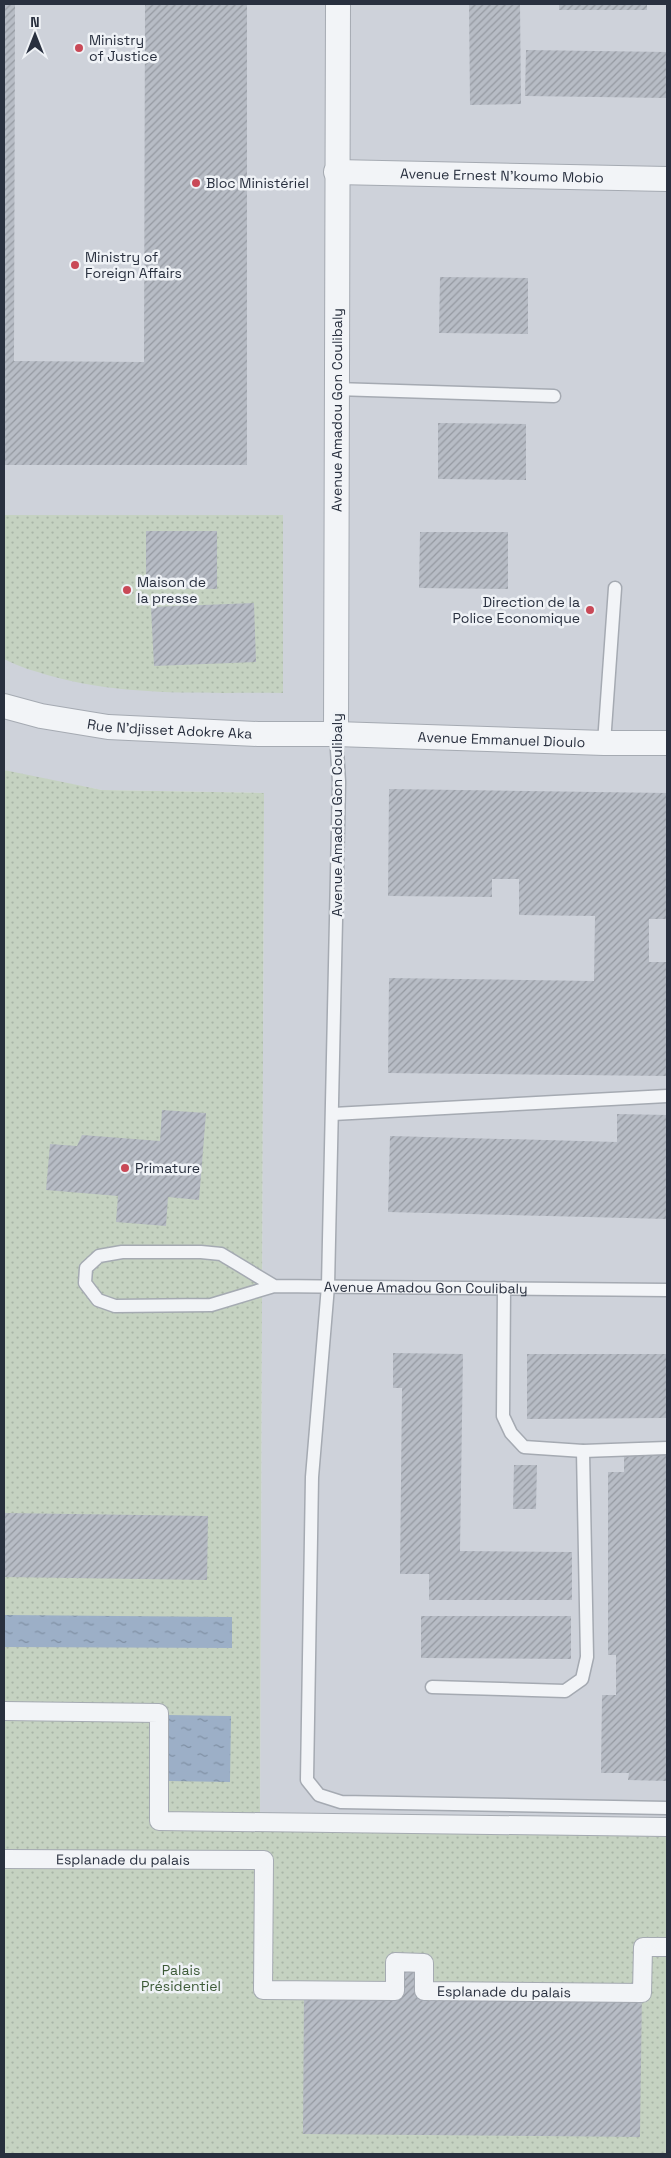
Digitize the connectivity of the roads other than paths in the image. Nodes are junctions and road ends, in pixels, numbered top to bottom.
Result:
1 (338, 4) edge
2 (336, 172) junction
3 (667, 179) edge
4 (336, 389) junction
5 (554, 396) dead end
6 (615, 588) dead end
7 (4, 706) edge
8 (336, 734) junction
9 (604, 743) junction
10 (667, 743) edge
11 (667, 1096) edge
12 (333, 1114) junction
13 (274, 1286) junction
14 (328, 1286) junction
15 (504, 1288) junction
16 (667, 1290) edge
17 (667, 1448) edge
18 (583, 1451) junction
19 (432, 1687) dead end
20 (4, 1711) edge
21 (667, 1808) edge
22 (667, 1827) edge
23 (4, 1859) edge
24 (667, 1947) edge

1 - 2 street, Avenue Amadou Gon Coulibaly
2 - 3 street, Avenue Ernest N'koumo Mobio
2 - 4 street, Avenue Amadou Gon Coulibaly
4 - 5 lane
4 - 8 street, Avenue Amadou Gon Coulibaly
6 - 9 lane
7 - 8 street, Rue N'djisset Adokre Aka
8 - 9 street, Avenue Emmanuel Dioulo
8 - 12 lane, Avenue Amadou Gon Coulibaly
9 - 10 street, Avenue Emmanuel Dioulo
11 - 12 lane
12 - 14 lane, Avenue Amadou Gon Coulibaly
13 - 13 lane
13 - 14 lane
14 - 15 lane, Avenue Amadou Gon Coulibaly
14 - 21 lane
15 - 16 lane, Avenue Amadou Gon Coulibaly
15 - 18 lane
17 - 18 lane
18 - 19 lane
20 - 22 street
23 - 24 street, Esplanade du palais

